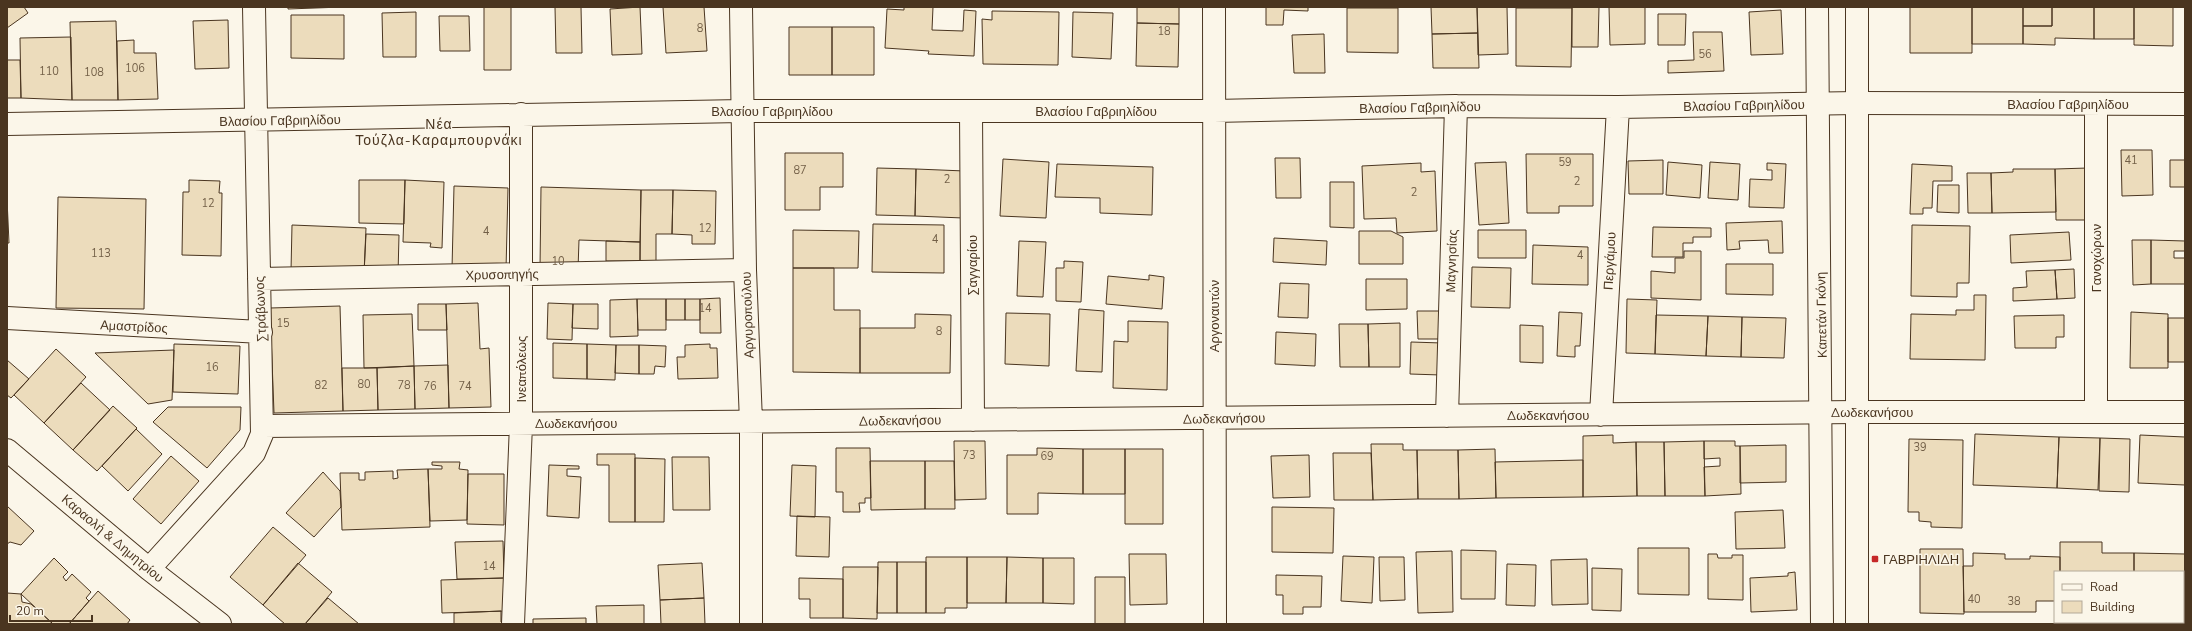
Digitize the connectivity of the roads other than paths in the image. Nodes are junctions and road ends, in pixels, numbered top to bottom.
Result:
1 (254, 7) edge
2 (741, 7) edge
3 (1214, 7) edge
4 (1817, 7) edge
5 (1857, 7) edge
6 (1857, 103) junction
7 (1819, 104) junction
8 (2096, 104) junction
9 (2185, 104) edge
10 (1456, 106) junction
11 (1618, 107) junction
12 (742, 111) junction
13 (971, 111) junction
14 (1214, 111) junction
15 (521, 114) junction
16 (256, 120) junction
17 (7, 124) edge
18 (745, 270) junction
19 (521, 274) junction
20 (258, 279) junction
21 (7, 318) edge
22 (261, 332) junction
23 (1822, 412) junction
24 (1857, 412) junction
25 (2096, 412) junction
26 (2185, 412) edge
27 (1601, 415) junction
28 (1447, 416) junction
29 (1214, 418) junction
30 (973, 420) junction
31 (751, 422) junction
32 (521, 424) junction
33 (263, 426) junction
34 (7, 450) edge
35 (149, 569) junction
36 (220, 624) edge
37 (513, 624) edge
38 (751, 624) edge
39 (1215, 624) edge
40 (1822, 624) edge
41 (1858, 624) edge

1 - 16 street, Στράβωνος
2 - 12 street, Αργυροπούλου
3 - 14 street, Αργοναυτών
4 - 7 street, Καπετάν Γκόνη
5 - 6 street
6 - 7 street, Βλασίου Γαβριηλίδου
6 - 8 street, Βλασίου Γαβριηλίδου
6 - 24 street
7 - 11 street, Βλασίου Γαβριηλίδου
7 - 23 street, Καπετάν Γκόνη
8 - 9 street, Βλασίου Γαβριηλίδου
8 - 25 street, Γανοχώρων
10 - 11 street, Βλασίου Γαβριηλίδου
10 - 14 street, Βλασίου Γαβριηλίδου
10 - 28 street, Μαγνησίας
11 - 27 street, Περγάμου
12 - 13 street, Βλασίου Γαβριηλίδου
12 - 15 street, Βλασίου Γαβριηλίδου
12 - 18 street, Αργυροπούλου
13 - 14 street, Βλασίου Γαβριηλίδου
13 - 30 street, Σαγγαρίου
14 - 29 street, Αργοναυτών
15 - 16 street, Βλασίου Γαβριηλίδου
15 - 19 street, Ινεαπόλεως
16 - 17 street, Βλασίου Γαβριηλίδου
16 - 20 street, Στράβωνος
18 - 19 street, Χρυσοπηγής
18 - 31 street, Αργυροπούλου
19 - 20 street, Χρυσοπηγής
19 - 32 street, Ινεαπόλεως
20 - 22 street, Στράβωνος
21 - 22 street, Αμαστρίδος
22 - 33 street, Στράβωνος
23 - 24 street, Δωδεκανήσου
23 - 27 street, Δωδεκανήσου
23 - 40 street, Καπετάν Γκόνη
24 - 25 street, Δωδεκανήσου
24 - 41 street
25 - 26 street, Δωδεκανήσου
27 - 28 street, Δωδεκανήσου
28 - 29 street, Δωδεκανήσου
29 - 30 street, Δωδεκανήσου
29 - 39 street, Αργοναυτών
30 - 31 street, Δωδεκανήσου
31 - 32 street, Δωδεκανήσου
31 - 38 street, Αργυροπούλου
32 - 33 street, Δωδεκανήσου
32 - 37 street, Ινεαπόλεως
33 - 35 street, Στράβωνος
34 - 35 street, Καραολή & Δημητρίου
35 - 36 street, Καραολή & Δημητρίου

